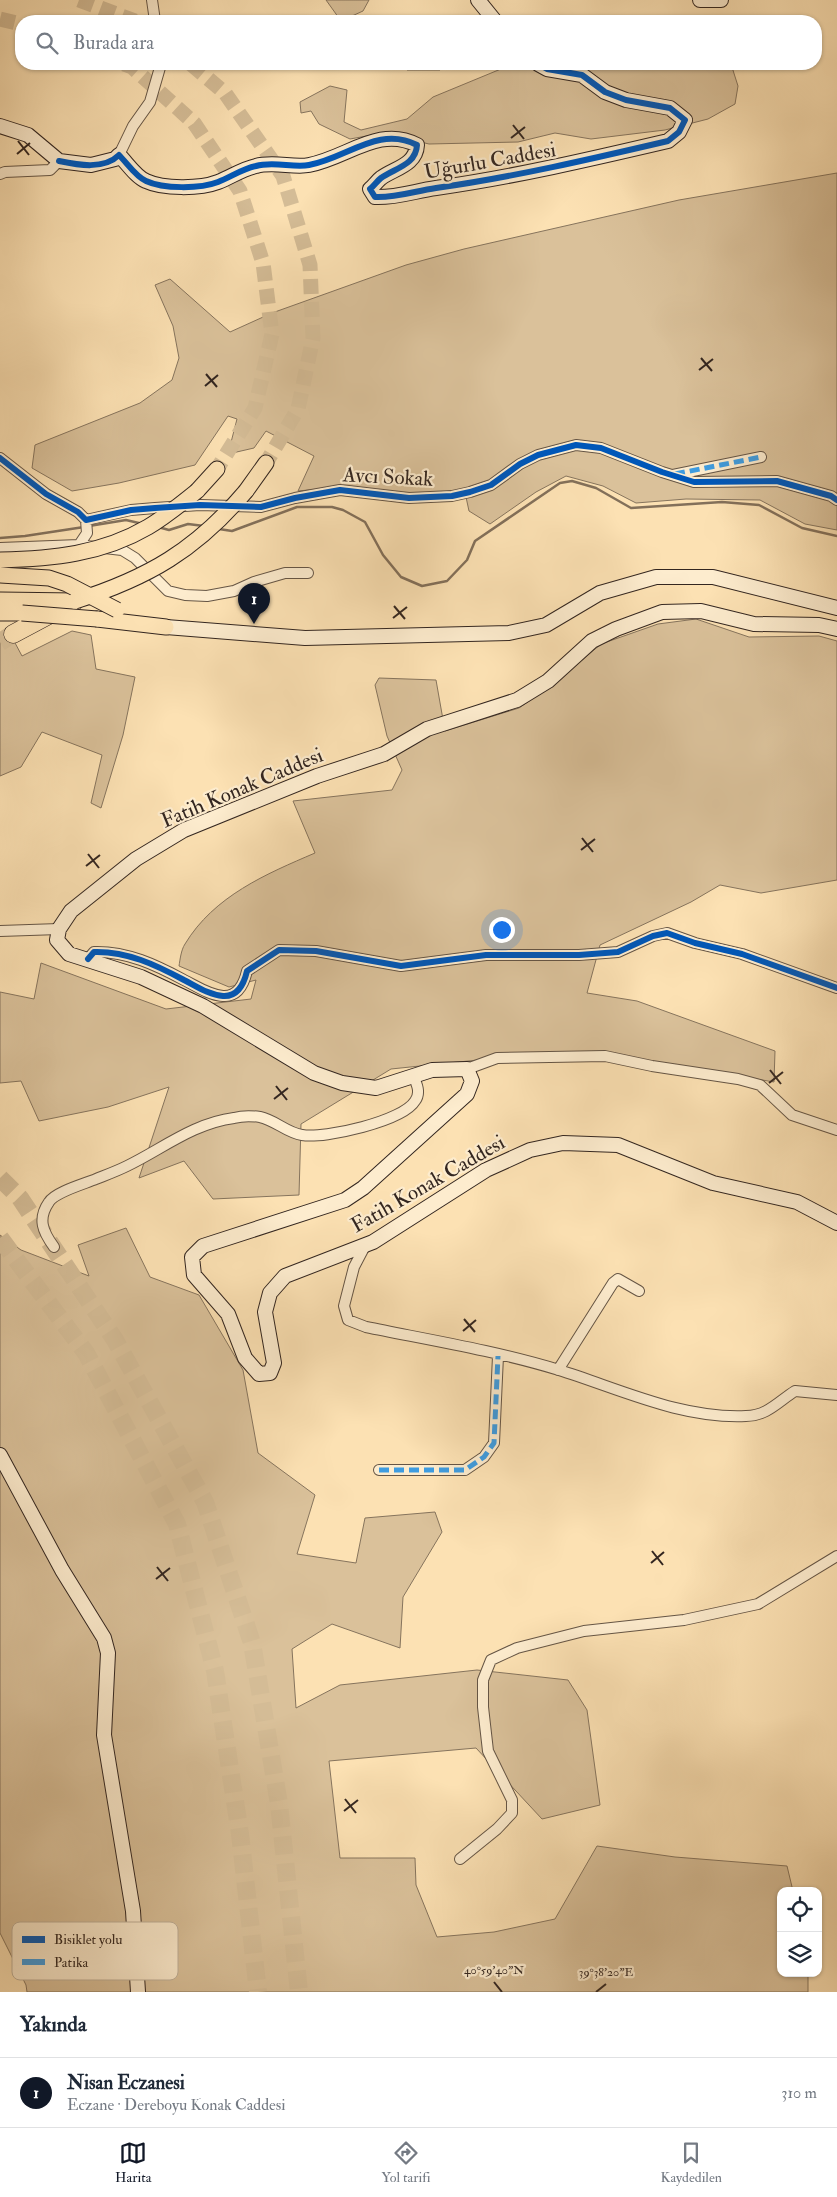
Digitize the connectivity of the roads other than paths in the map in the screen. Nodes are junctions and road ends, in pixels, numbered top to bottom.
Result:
1 (152, 0) edge
2 (478, 0) edge
3 (700, 0) edge
4 (721, 0) edge
5 (154, 15) edge
6 (490, 15) edge
7 (159, 70) edge
8 (547, 70) edge
9 (0, 126) edge
10 (119, 155) junction
11 (59, 161) junction
12 (0, 174) edge
13 (761, 457) dead end
14 (0, 458) edge
15 (266, 463) tunnel mouth
16 (217, 469) tunnel mouth
17 (670, 475) junction
18 (837, 500) edge
19 (86, 520) junction
20 (79, 545) junction
21 (0, 548) edge
22 (0, 560) edge
23 (308, 573) dead end
24 (0, 575) edge
25 (0, 600) edge
26 (75, 601) junction
27 (837, 608) edge
28 (0, 613) edge
29 (166, 627) junction
30 (837, 629) edge
31 (13, 634) tunnel mouth
32 (58, 929) junction
33 (0, 931) edge
34 (88, 959) junction
35 (837, 988) edge
36 (467, 1069) junction
37 (413, 1076) junction
38 (837, 1130) edge
39 (837, 1223) edge
40 (365, 1246) junction
41 (54, 1247) dead end
42 (639, 1291) dead end
43 (498, 1356) junction
44 (558, 1370) junction
45 (837, 1395) edge
46 (0, 1455) edge
47 (379, 1470) dead end
48 (837, 1556) edge
49 (460, 1859) dead end
50 (134, 1922) edge

1 - 5 street
2 - 6 main road
3 - 4 main road
7 - 10 street
8 - 10 main road, Uğurlu Caddesi
9 - 11 main road
10 - 11 main road
11 - 12 street
13 - 17 street
14 - 19 street
15 - 26 main road, bridge
16 - 22 main road, bridge
17 - 18 street, Avcı Sokak
17 - 19 street, Avcı Sokak
19 - 20 street
20 - 21 street
20 - 23 street
24 - 29 main road, bridge
25 - 26 main road
26 - 31 highway
27 - 29 main road
28 - 29 main road, bridge
30 - 32 main road, Fatih Konak Caddesi
32 - 33 street
32 - 34 main road
34 - 35 street
34 - 37 main road
36 - 37 main road
36 - 38 street
36 - 40 main road, Fatih Konak Caddesi
37 - 41 street
39 - 40 main road, Fatih Konak Caddesi
40 - 43 street
42 - 44 street
43 - 44 street
43 - 47 street
44 - 45 street
46 - 50 main road
48 - 49 street

